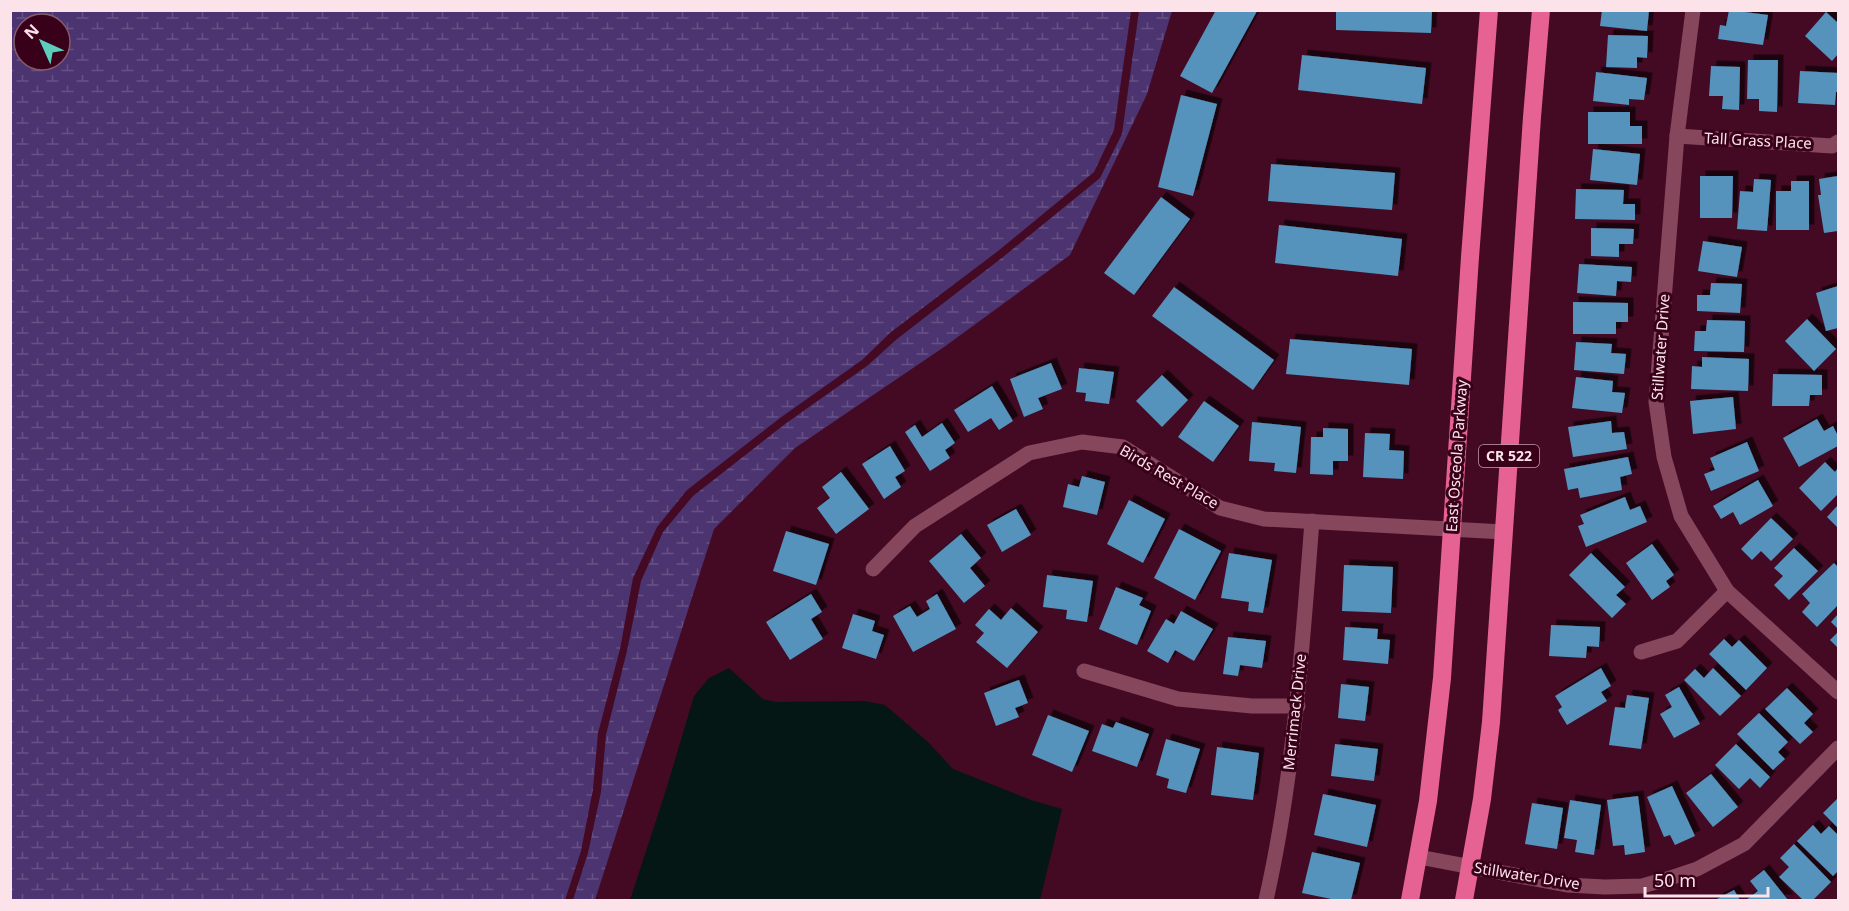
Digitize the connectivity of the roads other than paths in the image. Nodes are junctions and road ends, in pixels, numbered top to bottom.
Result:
1 (1489, 10) edge
2 (1541, 10) edge
3 (1693, 10) edge
4 (1677, 136) junction
5 (1839, 142) edge
6 (1312, 521) junction
7 (1452, 528) junction
8 (1504, 532) junction
9 (873, 568) dead end
10 (1727, 591) junction
11 (1641, 652) dead end
12 (1084, 671) dead end
13 (1839, 692) edge
14 (1298, 706) junction
15 (1839, 748) edge
16 (1419, 857) junction
17 (1471, 867) junction
18 (1266, 900) edge
19 (1410, 900) edge
20 (1464, 900) edge

1 - 7 main road, East Osceola Parkway / CR 522
2 - 8 main road, CR 522
3 - 4 street, Stillwater Drive
4 - 5 street, Tall Grass Place
4 - 10 street, Stillwater Drive
6 - 7 street, Birds Rest Place
6 - 9 street, Birds Rest Place
6 - 14 street, Merrimack Drive
7 - 8 street, Birds Rest Place
7 - 16 main road, East Osceola Parkway / CR 522
8 - 17 main road, CR 522
10 - 11 street
10 - 13 street, Stillwater Drive
12 - 14 street
14 - 18 street, Merrimack Drive
15 - 17 street, Stillwater Drive
16 - 17 street, Stillwater Drive
16 - 19 main road, East Osceola Parkway / CR 522
17 - 20 main road, CR 522

